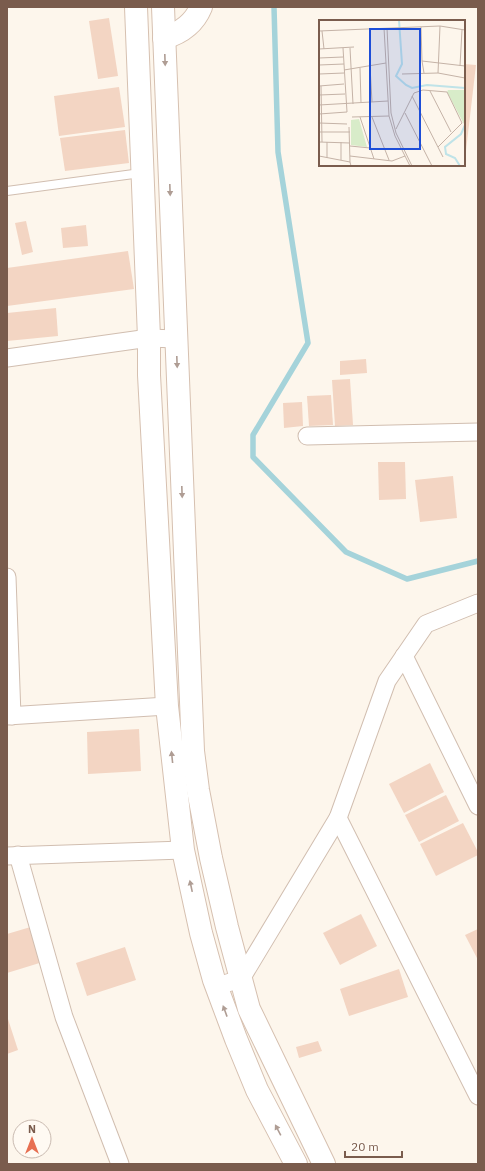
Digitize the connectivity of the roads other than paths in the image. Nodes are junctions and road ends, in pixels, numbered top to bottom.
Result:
1 (136, 7) edge
2 (163, 7) edge
3 (201, 7) edge
4 (164, 38) junction
5 (142, 173) junction
6 (7, 191) edge
7 (149, 338) junction
8 (176, 339) junction
9 (7, 358) edge
10 (478, 432) edge
11 (307, 436) dead end
12 (7, 577) edge
13 (478, 603) edge
14 (404, 656) junction
15 (167, 706) junction
16 (9, 716) edge
17 (478, 806) edge
18 (338, 818) junction
19 (183, 850) junction
20 (12, 856) edge
21 (241, 980) junction
22 (216, 986) junction
23 (478, 1096) edge
24 (120, 1164) edge
25 (296, 1164) edge
26 (324, 1164) edge

1 - 5 main road
2 - 4 main road
3 - 4 main road
4 -> 8 main road
5 - 6 lane
5 - 7 main road
7 - 8 street
7 - 9 street
7 - 15 main road
8 -> 21 main road
10 - 11 street
12 - 16 street
13 - 14 street
14 - 17 street
14 - 18 street
15 - 16 street
19 -> 15 main road
18 - 21 street
18 - 23 street
19 - 20 street
22 -> 19 main road
20 - 24 street
21 - 22 street
21 - 26 main road
25 -> 22 main road

